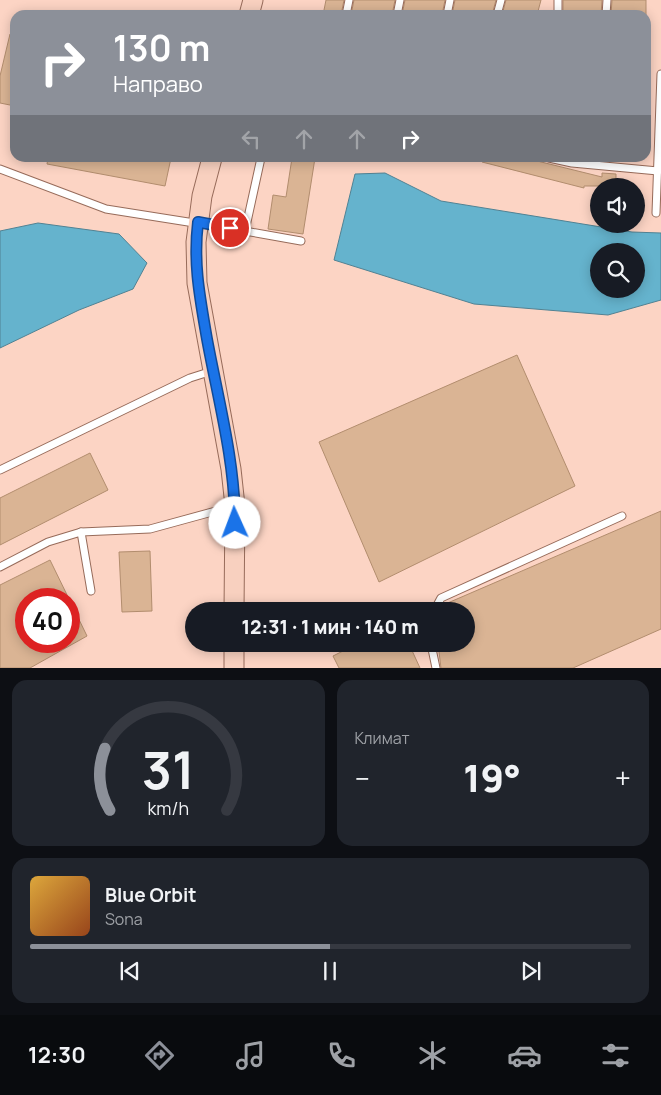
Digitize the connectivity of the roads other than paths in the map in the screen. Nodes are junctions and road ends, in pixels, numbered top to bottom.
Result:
1 (661, 74) edge
2 (211, 162) edge
3 (260, 162) edge
4 (568, 162) edge
5 (602, 162) edge
6 (602, 166) junction
7 (0, 169) edge
8 (658, 171) junction
9 (656, 213) dead end
10 (198, 222) junction
11 (245, 231) junction
12 (301, 241) dead end
13 (213, 371) junction
14 (0, 470) edge
15 (235, 506) junction
16 (622, 516) dead end
17 (81, 532) junction
18 (0, 567) edge
19 (91, 591) dead end
20 (234, 602) edge
21 (439, 602) edge
22 (234, 652) edge
23 (433, 652) edge
24 (234, 668) edge
25 (436, 668) edge

1 - 8 lane
2 - 10 street
3 - 11 lane
4 - 6 lane
5 - 6 lane
6 - 8 lane
7 - 10 lane
8 - 9 lane
10 - 11 lane
10 - 13 street
11 - 12 lane
13 - 14 lane
13 - 15 street
15 - 17 lane
15 - 20 street
16 - 21 lane
17 - 18 lane
17 - 19 lane
22 - 24 street
23 - 25 lane

